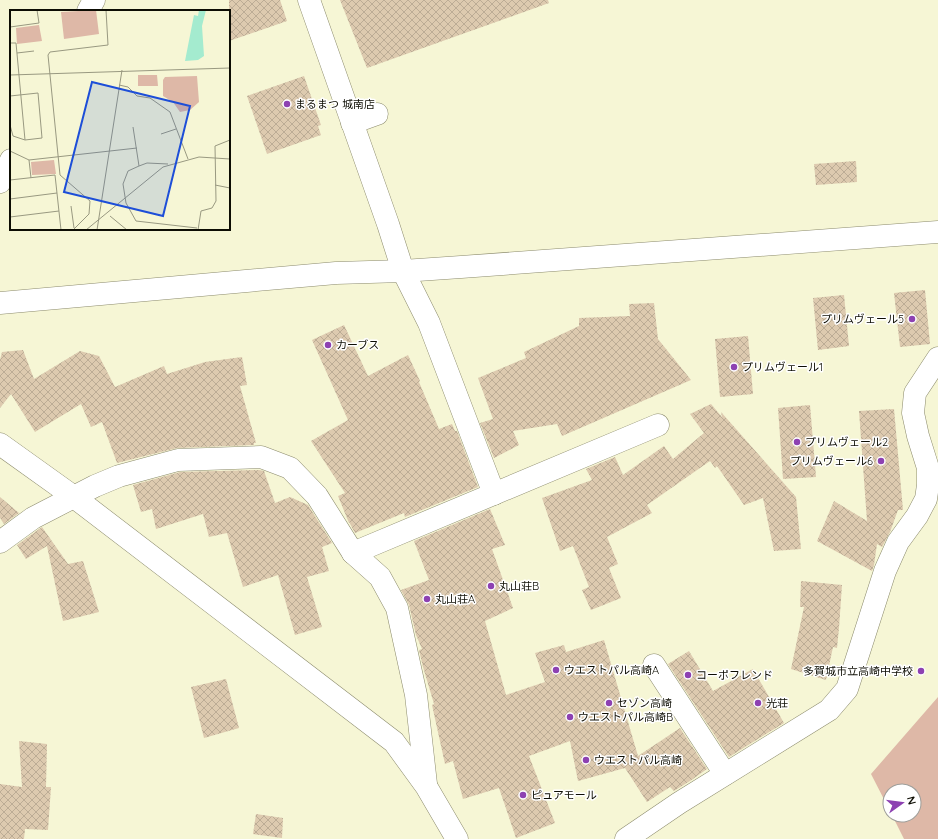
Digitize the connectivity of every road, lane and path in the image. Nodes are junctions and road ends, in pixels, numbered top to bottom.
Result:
1 (94, 0) edge
2 (309, 0) edge
3 (89, 10) edge
4 (377, 114) dead end
5 (352, 122) junction
6 (10, 162) edge
7 (0, 182) edge
8 (938, 232) edge
9 (403, 271) junction
10 (0, 303) edge
11 (938, 358) edge
12 (658, 425) dead end
13 (0, 444) edge
14 (494, 494) junction
15 (74, 497) junction
16 (0, 542) edge
17 (353, 553) junction
18 (654, 665) dead end
19 (725, 774) junction
20 (426, 786) junction
21 (457, 839) edge
22 (626, 839) edge

1 - 3 street
2 - 5 street
4 - 5 street
5 - 9 street
6 - 7 street
8 - 9 street
9 - 10 street
9 - 14 street
11 - 19 street
12 - 14 street
13 - 15 street
14 - 17 street
15 - 16 street
15 - 17 street
15 - 20 street
17 - 20 street
18 - 19 street
19 - 22 street
20 - 21 street

